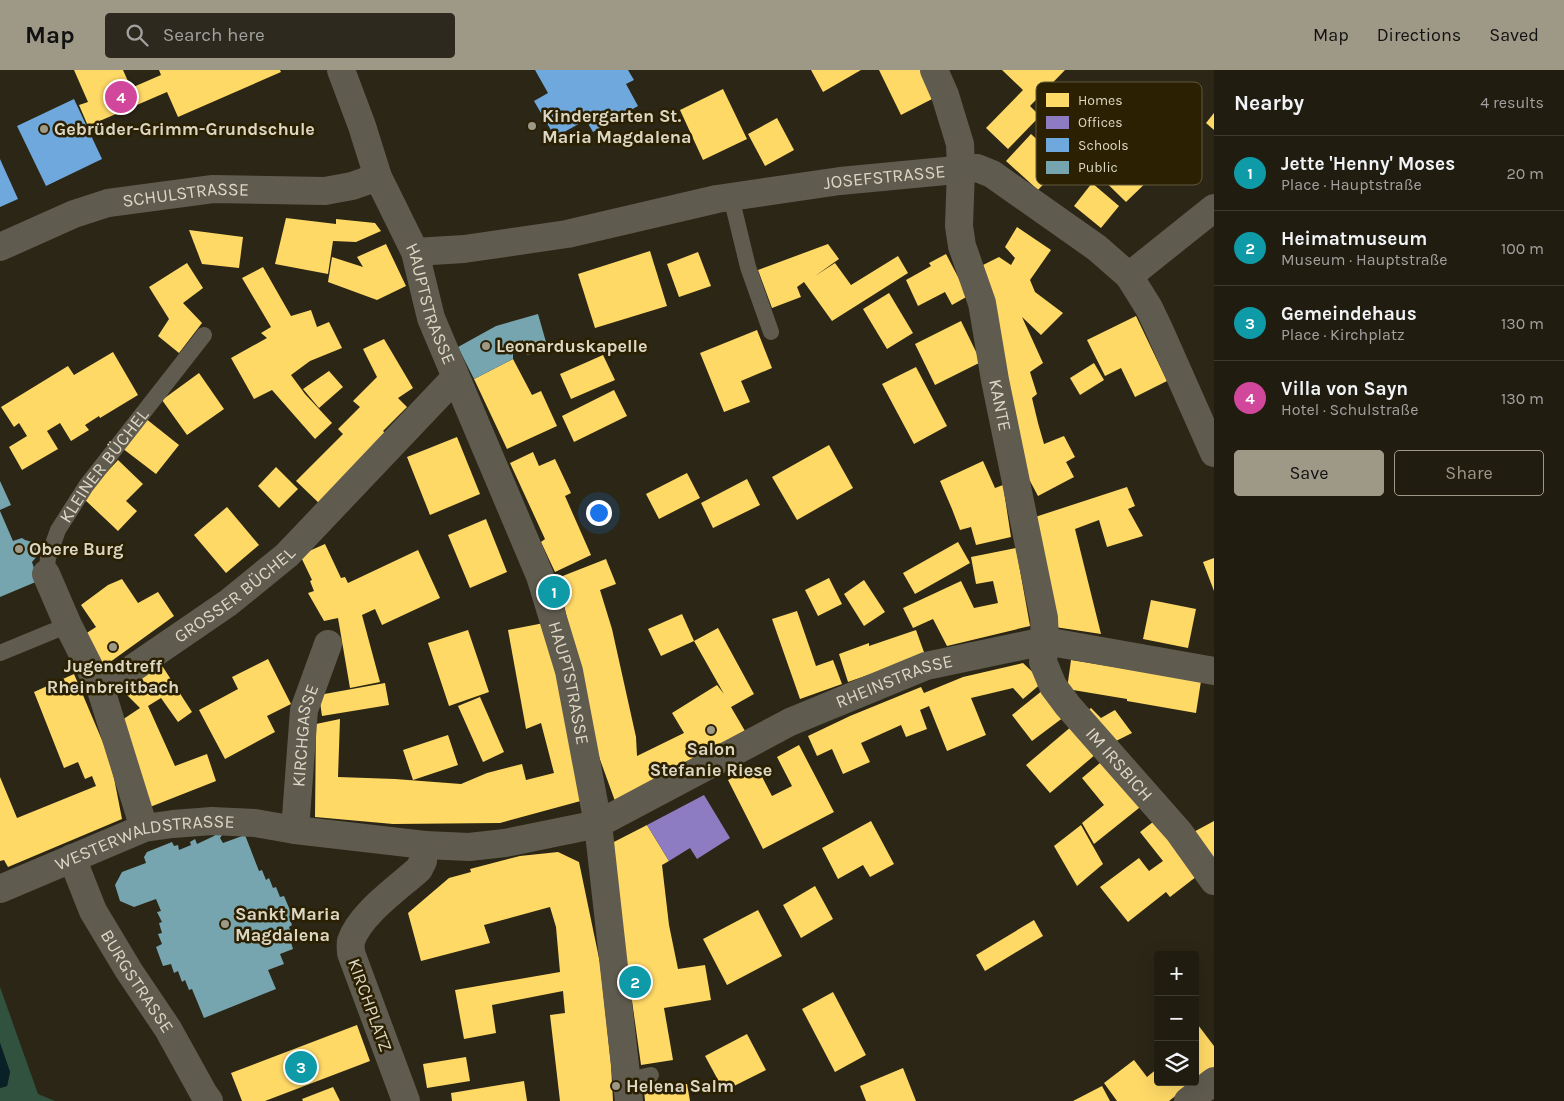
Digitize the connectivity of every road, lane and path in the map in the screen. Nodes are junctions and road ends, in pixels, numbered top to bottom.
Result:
1 (341, 70) edge
2 (934, 70) edge
3 (961, 170) junction
4 (378, 177) junction
5 (731, 198) junction
6 (1214, 208) edge
7 (0, 247) edge
8 (415, 252) junction
9 (1129, 276) junction
10 (771, 332) dead end
11 (204, 335) dead end
12 (458, 385) junction
13 (1214, 453) edge
14 (46, 574) joint
15 (68, 625) junction
16 (1045, 641) junction
17 (328, 644) dead end
18 (0, 653) edge
19 (1214, 671) edge
20 (101, 690) junction
21 (598, 824) junction
22 (144, 828) junction
23 (295, 830) junction
24 (425, 846) junction
25 (72, 858) junction
26 (1214, 881) edge
27 (0, 889) edge
28 (1214, 1081) edge
29 (636, 1085) edge
30 (209, 1101) edge
31 (406, 1101) edge
32 (1188, 1101) edge

1 - 4 street, HAUPTSTRASSE
2 - 3 street, KANTE
3 - 5 street, JOSEFSTRASSE
3 - 9 street, JOSEFSTRASSE
3 - 16 street, KANTE
4 - 7 street, SCHULSTRASSE
4 - 8 street, HAUPTSTRASSE
5 - 8 street, JOSEFSTRASSE
5 - 10 lane
6 - 9 street
8 - 12 street, HAUPTSTRASSE
9 - 13 street, JOSEFSTRASSE
11 - 14 lane, KLEINER BÜCHEL
12 - 20 street, GROSSER BÜCHEL
12 - 21 street, HAUPTSTRASSE
14 - 15 street, KLEINER BÜCHEL
15 - 18 lane
15 - 20 street, KLEINER BÜCHEL
16 - 19 street, RHEINSTRASSE
16 - 21 street, RHEINSTRASSE
16 - 26 street, IM IRSBICH
17 - 23 street, KIRCHGASSE
20 - 22 street
21 - 24 street
21 - 29 street, HAUPTSTRASSE
22 - 23 street, WESTERWALDSTRASSE
22 - 25 street, WESTERWALDSTRASSE
23 - 24 street
24 - 31 street, KIRCHPLATZ
25 - 27 street, WESTERWALDSTRASSE
25 - 30 street, BURGSTRASSE
28 - 32 street

